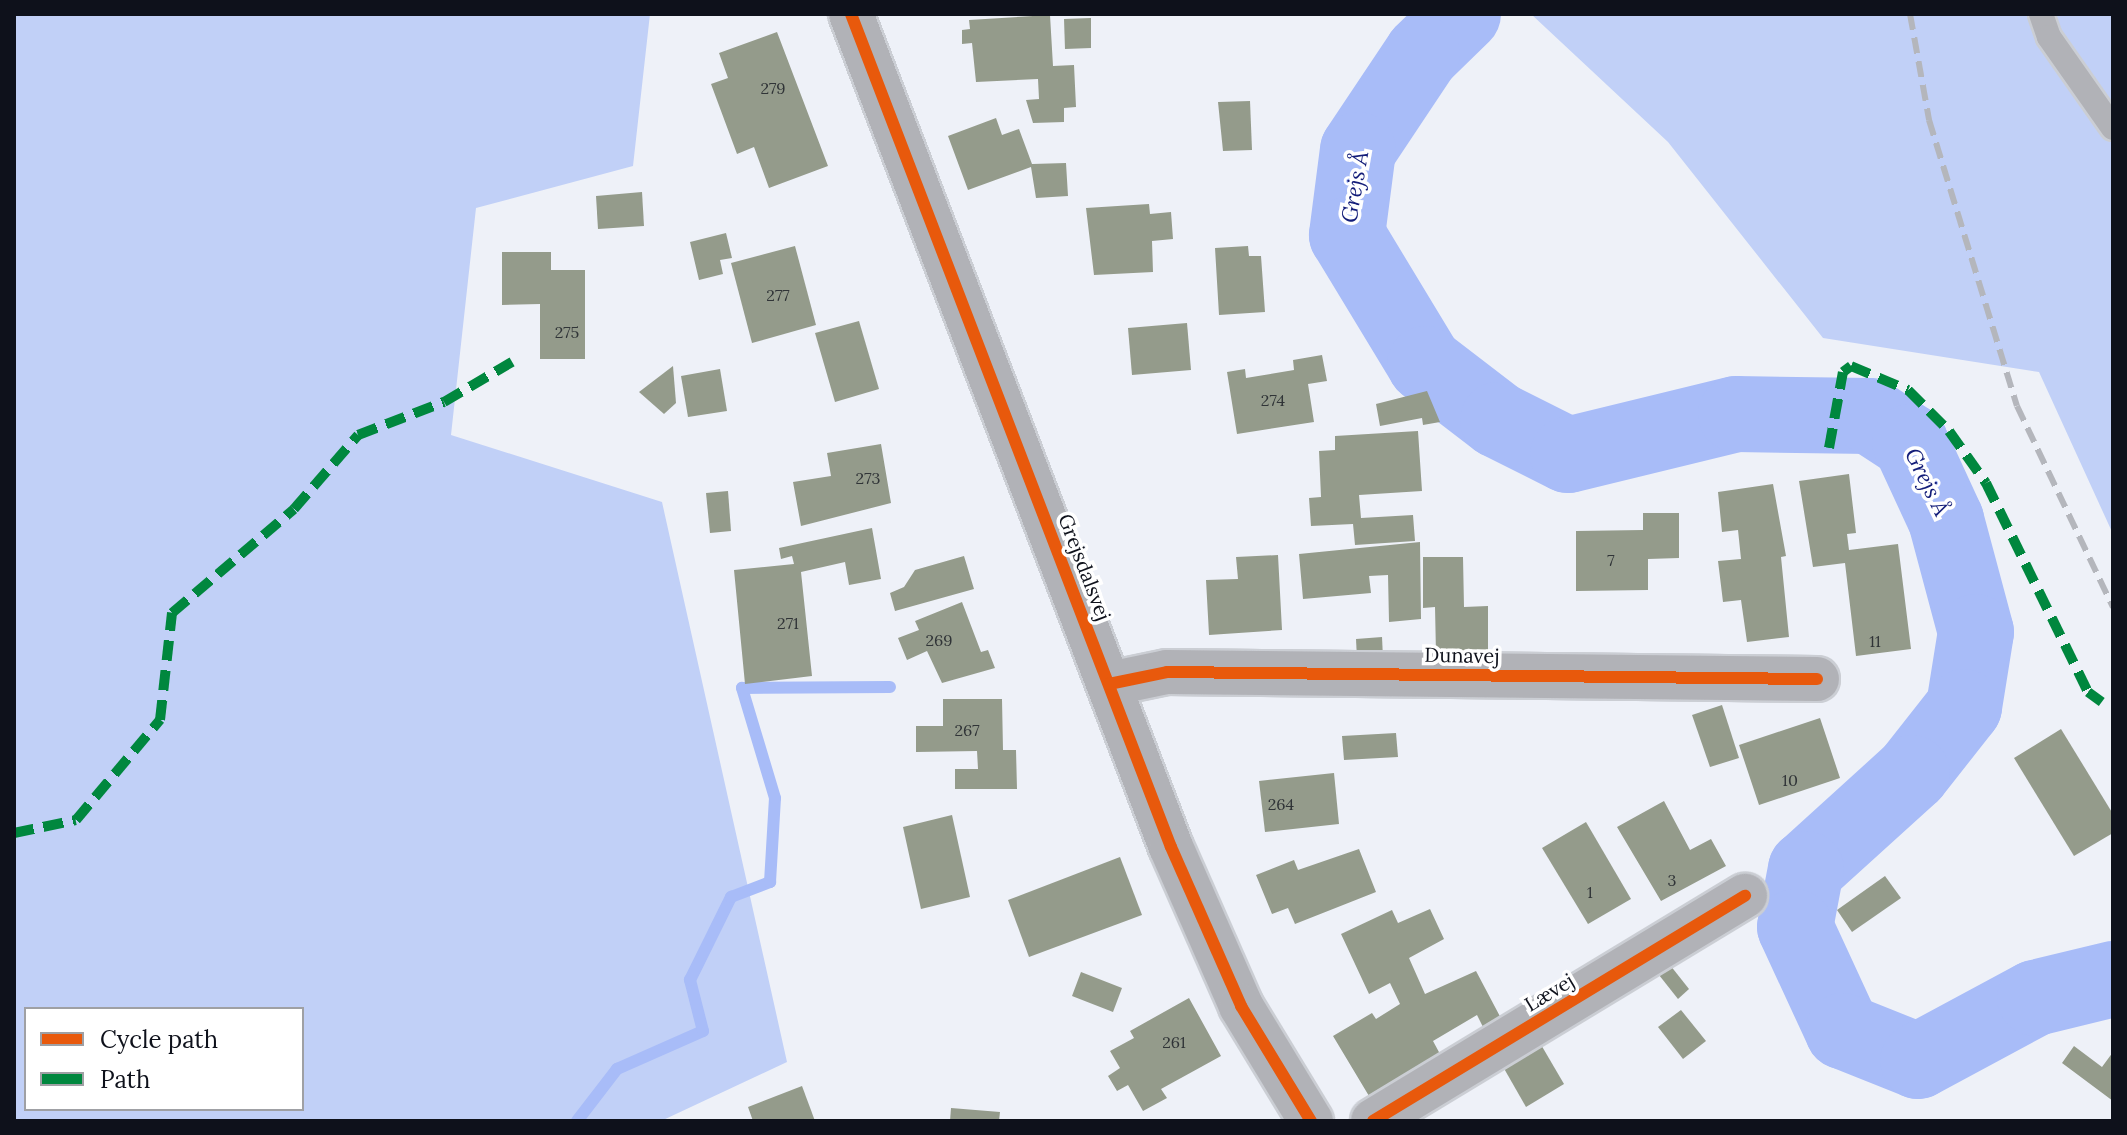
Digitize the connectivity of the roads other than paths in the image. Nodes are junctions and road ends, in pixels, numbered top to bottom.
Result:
1 (851, 14) edge
2 (2041, 14) edge
3 (2113, 128) edge
4 (1817, 679) dead end
5 (1109, 684) junction
6 (1745, 896) dead end
7 (1311, 1121) edge
8 (1373, 1121) edge

1 - 5 street, Grejsdalsvej
2 - 3 lane
4 - 5 street, Dunavej
5 - 7 street, Grejsdalsvej
6 - 8 street, Lævej

